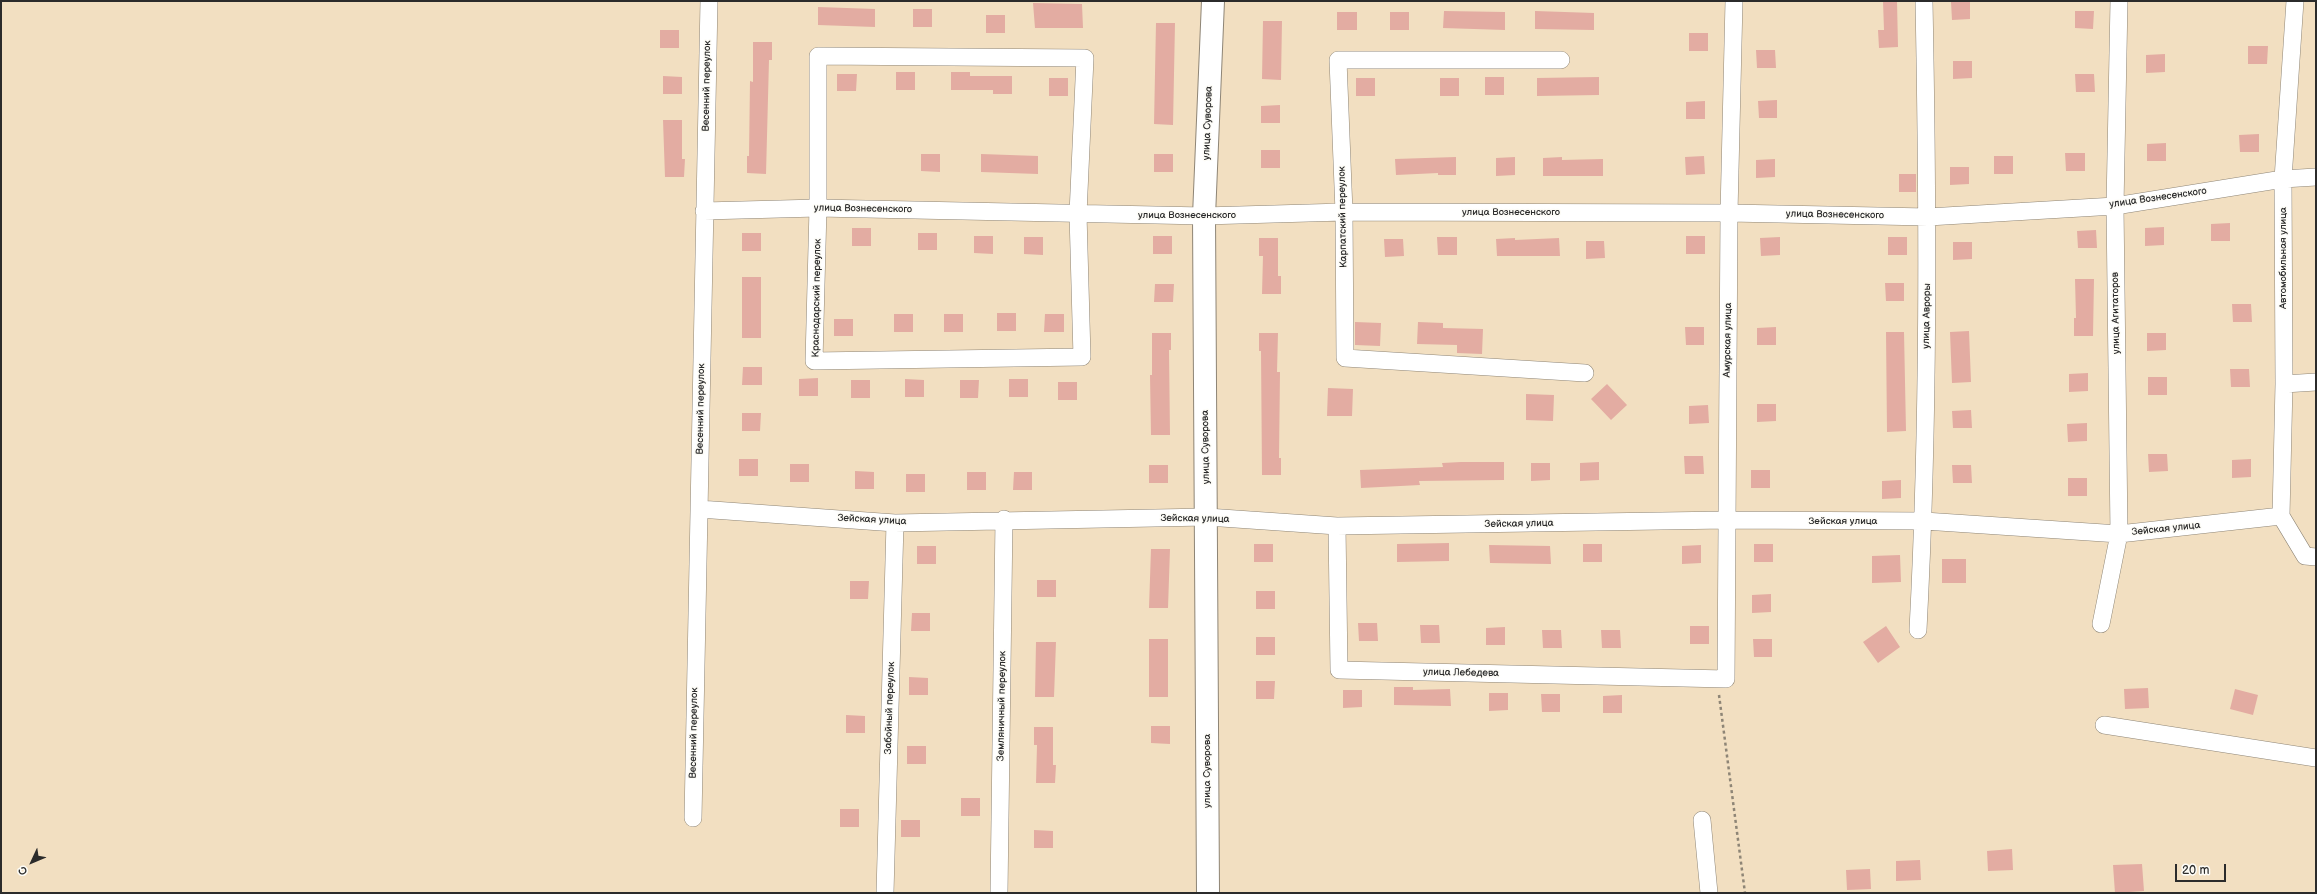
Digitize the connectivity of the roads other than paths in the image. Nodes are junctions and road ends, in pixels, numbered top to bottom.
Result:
1 (709, 1) edge
2 (1213, 1) edge
3 (1734, 1) edge
4 (1924, 1) edge
5 (2119, 1) edge
6 (2295, 1) edge
7 (1561, 60) dead end
8 (2316, 177) edge
9 (2283, 179) junction
10 (2115, 206) junction
11 (818, 208) junction
12 (704, 211) junction
13 (1344, 212) junction
14 (1729, 213) junction
15 (1078, 214) junction
16 (1204, 216) junction
17 (1928, 217) junction
18 (1585, 373) dead end
19 (2316, 382) edge
20 (2284, 384) junction
21 (699, 509) junction
22 (2281, 516) junction
23 (1207, 517) junction
24 (1004, 520) junction
25 (1726, 520) junction
26 (1924, 521) junction
27 (895, 522) junction
28 (1337, 526) junction
29 (2119, 534) junction
30 (2316, 557) edge
31 (2101, 624) dead end
32 (1918, 630) dead end
33 (1726, 679) joint
34 (2104, 725) dead end
35 (2316, 758) edge
36 (692, 818) dead end
37 (1702, 820) dead end
38 (885, 893) edge
39 (999, 893) edge
40 (1208, 893) edge
41 (1709, 893) edge

1 - 12 street, Весенний переулок
2 - 16 main road, улица Суворова
3 - 14 street, Амурская улица
4 - 17 street, улица Авроры
5 - 10 street, улица Агитаторов
6 - 9 street, Автомобильная улица
7 - 13 street, Карпатский переулок
8 - 9 street, улица Вознесенского
9 - 10 street, улица Вознесенского
9 - 20 street, Автомобильная улица
10 - 17 street, улица Вознесенского
10 - 29 street, улица Агитаторов
11 - 12 street, улица Вознесенского
11 - 15 street, улица Вознесенского
11 - 15 street, Краснодарский переулок
11 - 15 street, Краснодарский переулок
12 - 21 street, Весенний переулок
13 - 14 street, улица Вознесенского
13 - 16 street, улица Вознесенского
13 - 18 street, Карпатский переулок
14 - 17 street, улица Вознесенского
14 - 25 street, Амурская улица
15 - 16 street, улица Вознесенского
16 - 23 main road, улица Суворова
17 - 26 street, улица Авроры
19 - 20 street
20 - 22 street, Автомобильная улица
21 - 27 street, Зейская улица
21 - 36 street, Весенний переулок
22 - 29 street, Зейская улица
22 - 30 street
23 - 24 street, Зейская улица
23 - 28 street, Зейская улица
23 - 40 main road, улица Суворова
24 - 27 street, Зейская улица
24 - 39 street, Земляничный переулок
25 - 26 street, Зейская улица
25 - 28 street, Зейская улица
25 - 33 street, Амурская улица
26 - 29 street, Зейская улица
26 - 32 street, улица Авроры
27 - 38 street, Забойный переулок
28 - 33 street, улица Лебедева
29 - 31 street, улица Агитаторов
34 - 35 street
37 - 41 street

